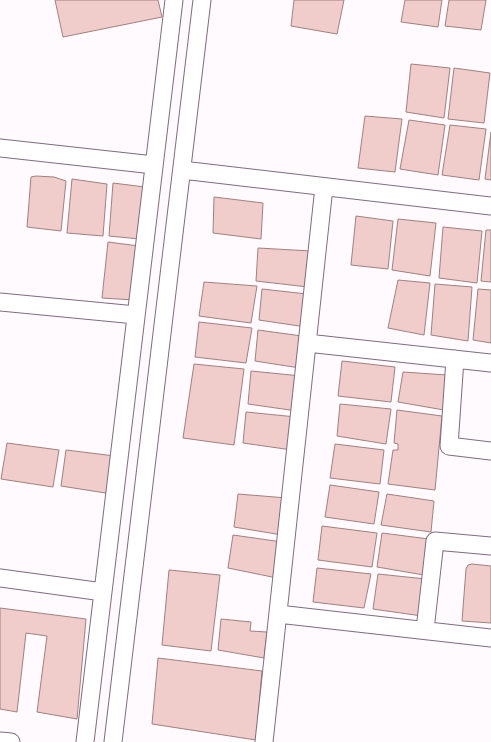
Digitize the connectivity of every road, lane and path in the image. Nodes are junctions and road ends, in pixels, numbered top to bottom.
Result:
1 (174, 0) edge
2 (202, 0) edge
3 (0, 148) edge
4 (154, 165) junction
5 (182, 170) junction
6 (324, 187) junction
7 (491, 206) edge
8 (0, 302) edge
9 (136, 315) junction
10 (308, 343) junction
11 (455, 359) junction
12 (491, 362) edge
13 (491, 451) edge
14 (491, 546) edge
15 (0, 578) edge
16 (103, 592) junction
17 (278, 614) junction
18 (425, 630) junction
19 (491, 638) edge
20 (0, 741) edge
21 (11, 742) edge
22 (85, 742) edge
23 (113, 742) edge
24 (264, 742) edge

1 - 4 street
2 - 5 street
3 - 4 street
4 - 9 street
5 - 6 street
5 - 23 street
6 - 7 street
6 - 10 street
8 - 9 street
9 - 16 street
10 - 11 street
10 - 17 street
11 - 12 street
11 - 13 street
14 - 18 street
15 - 16 street
16 - 22 street
17 - 18 street
17 - 24 street
18 - 19 street
20 - 21 street

